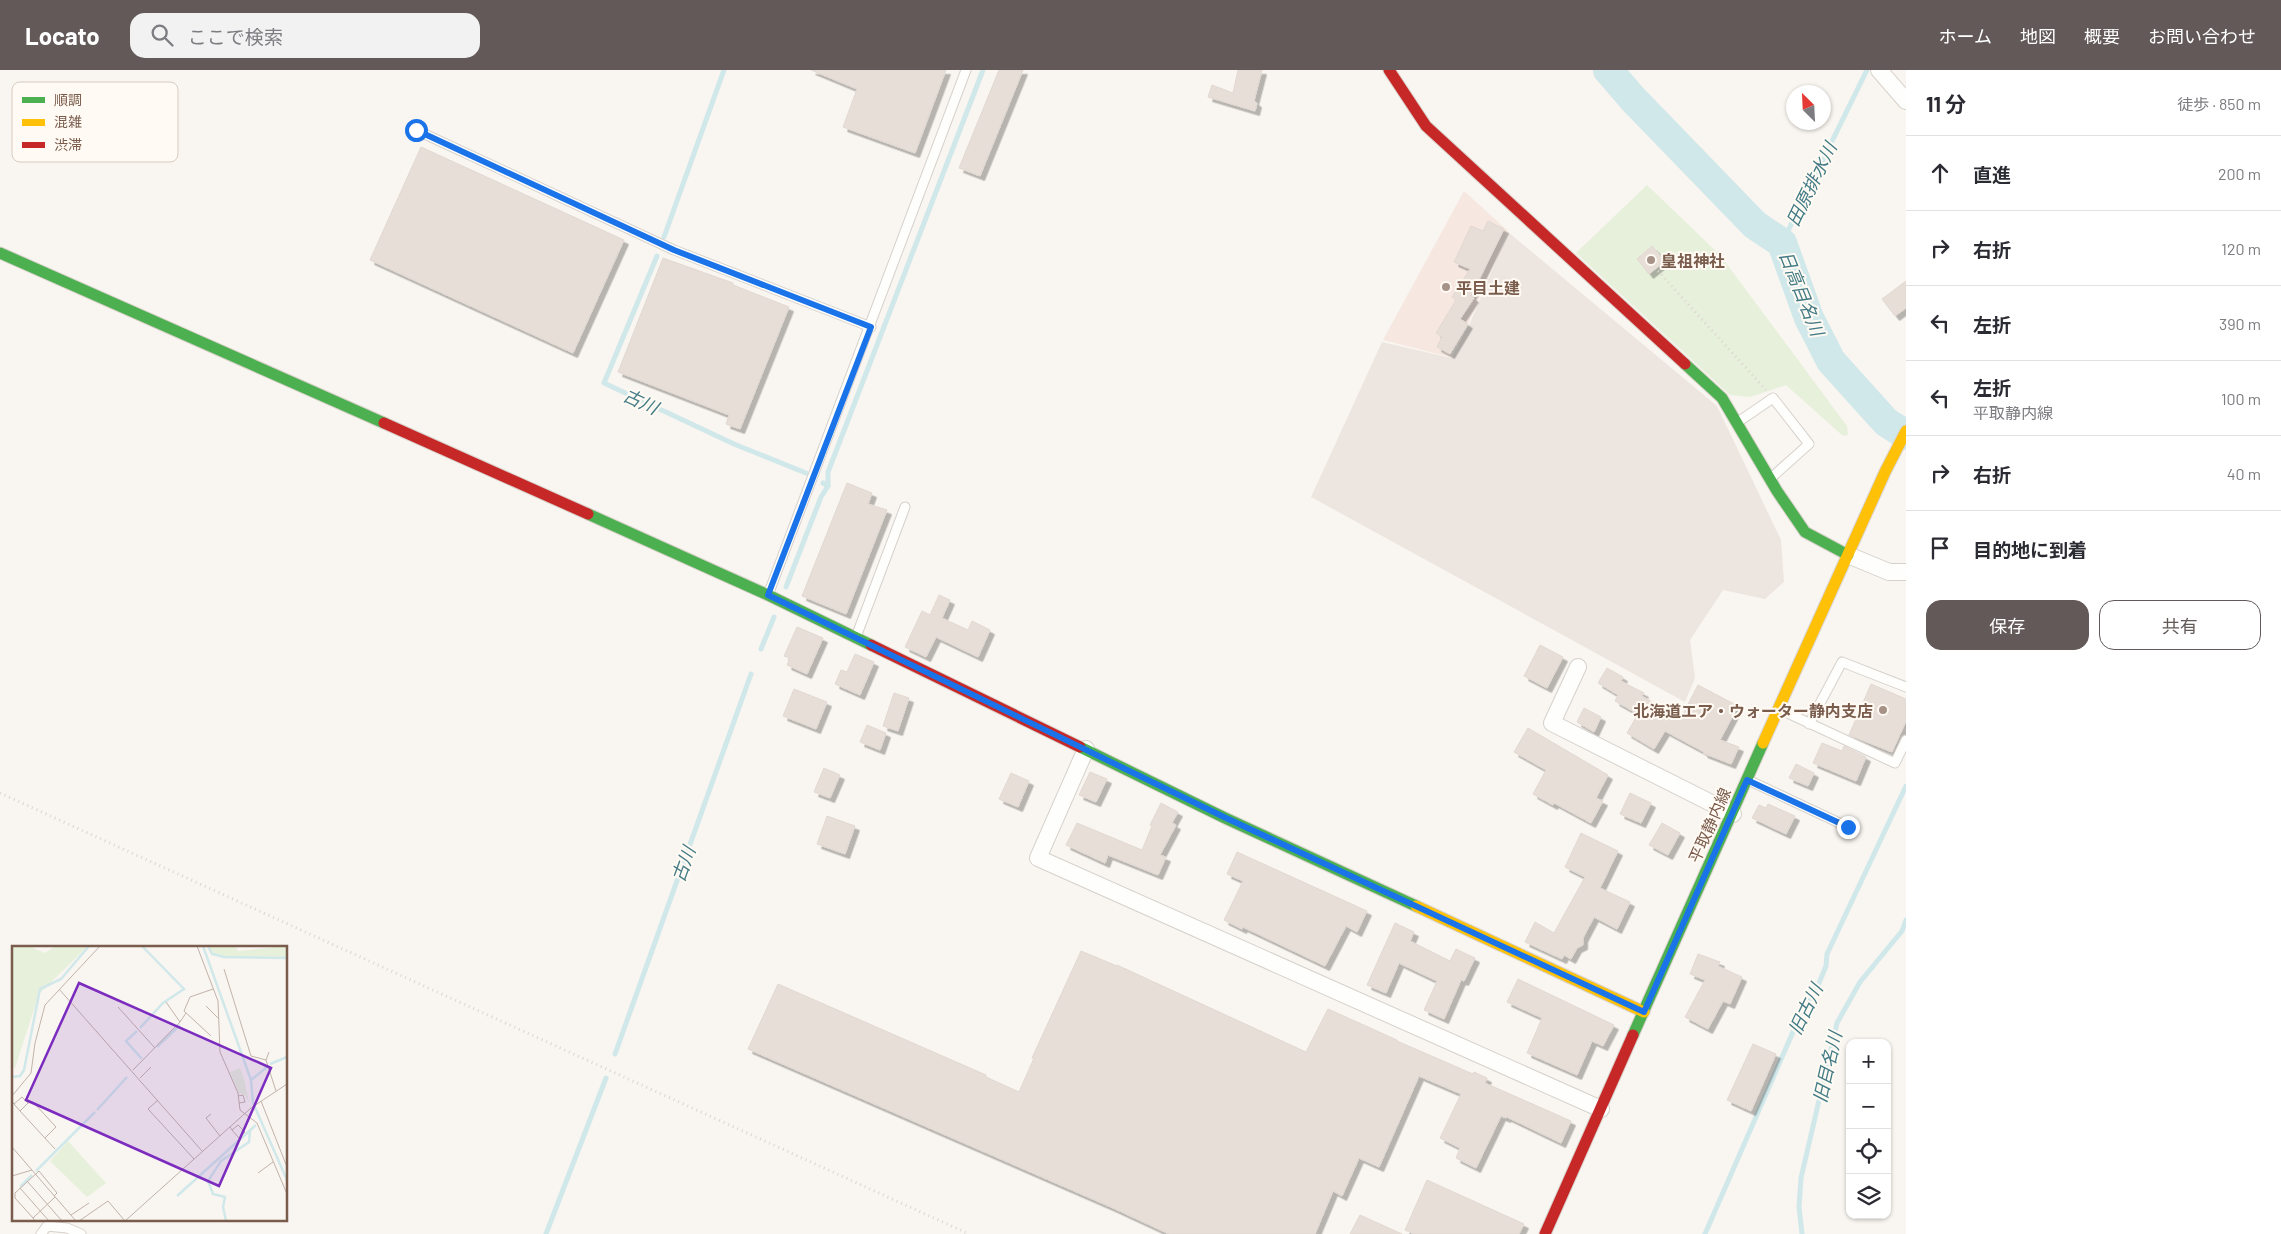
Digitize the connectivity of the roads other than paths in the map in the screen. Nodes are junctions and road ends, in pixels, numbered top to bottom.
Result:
1 (966, 70) edge
2 (1389, 70) edge
3 (1880, 71) edge
4 (1906, 101) edge
5 (416, 130) dead end
6 (0, 253) edge
7 (871, 327) junction
8 (1737, 422) junction
9 (1906, 431) edge
10 (1770, 479) junction
11 (905, 507) dead end
12 (1848, 555) junction
13 (1906, 572) edge
14 (768, 595) junction
15 (856, 638) junction
16 (1578, 667) dead end
17 (1906, 687) edge
18 (1778, 709) junction
19 (1809, 724) junction
20 (1906, 740) edge
21 (1086, 749) junction
22 (1747, 780) junction
23 (1733, 814) junction
24 (1848, 827) dead end
25 (1644, 1012) junction
26 (1601, 1109) junction
27 (41, 1234) edge
28 (81, 1234) edge
29 (1545, 1234) edge

1 - 7 lane
2 - 8 street
3 - 4 street
5 - 7 lane
6 - 14 street
7 - 14 lane
8 - 10 street
8 - 10 lane
9 - 12 street, 平取静内線
10 - 12 street
11 - 15 lane
12 - 13 street
12 - 18 street, 平取静内線
14 - 15 street
15 - 21 street
16 - 23 street
17 - 19 lane
18 - 19 lane
18 - 22 street, 平取静内線
19 - 20 lane
21 - 25 street
21 - 26 street
22 - 23 street, 平取静内線
22 - 24 lane
23 - 25 street, 平取静内線
25 - 26 street, 平取静内線
26 - 29 street, 平取静内線
27 - 28 lane

